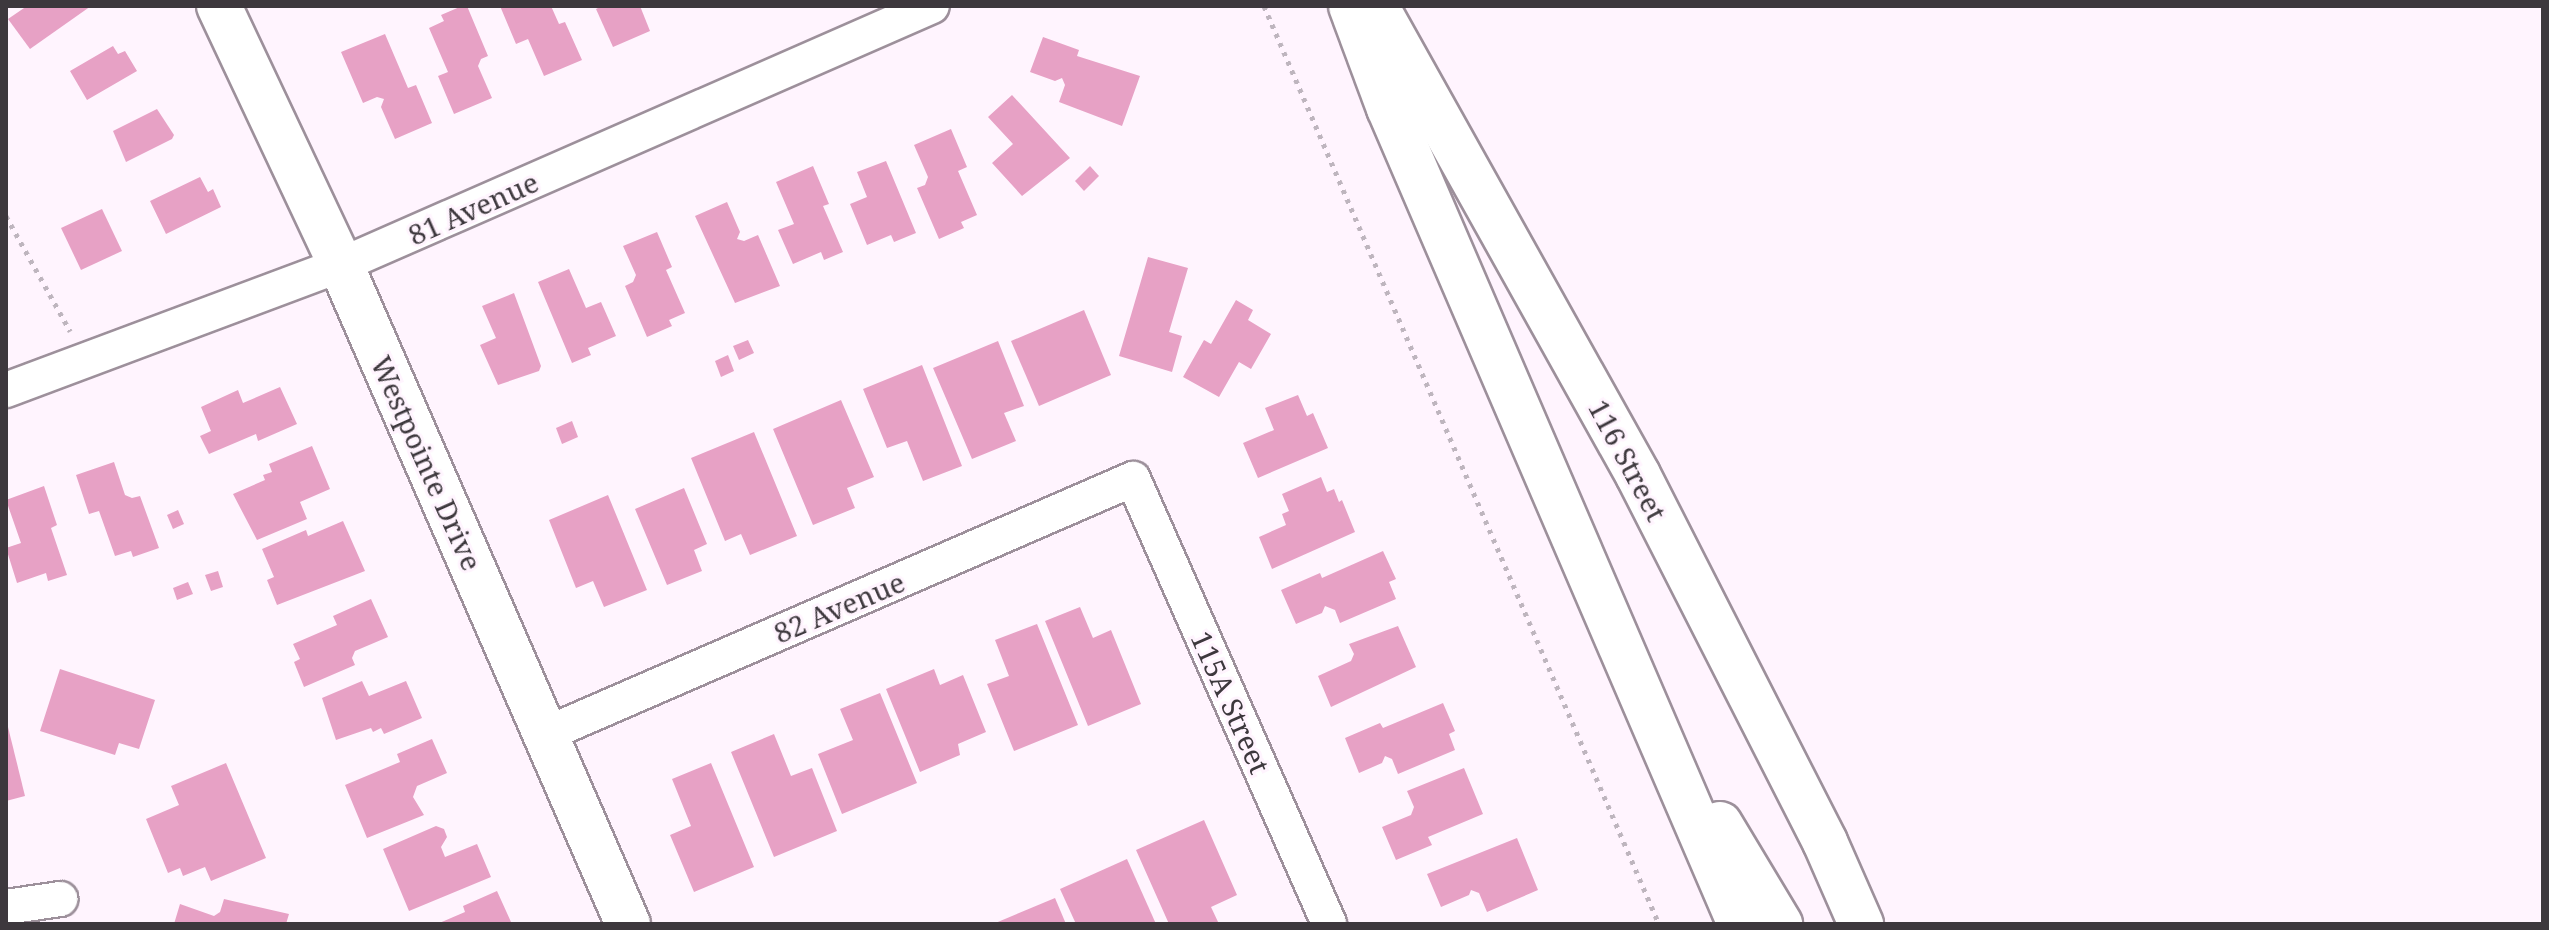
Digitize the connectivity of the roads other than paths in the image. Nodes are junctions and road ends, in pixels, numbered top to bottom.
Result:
1 (219, 6) edge
2 (1351, 6) edge
3 (1376, 6) edge
4 (932, 7) edge
5 (341, 265) junction
6 (6, 390) edge
7 (1133, 479) joint
8 (1644, 703) junction
9 (546, 734) junction
10 (60, 899) dead end
11 (6, 907) edge
12 (628, 924) edge
13 (1329, 924) edge
14 (1740, 924) edge
15 (1780, 924) edge
16 (1861, 924) edge

1 - 5 main road, Westpointe Drive
2 - 8 main road
3 - 16 main road, 116 Street
4 - 5 street, 81 Avenue
5 - 6 street, 81 Avenue
5 - 9 main road, Westpointe Drive
7 - 9 street, 82 Avenue
7 - 13 street, 115A Street
8 - 14 main road
8 - 15 main road
9 - 12 main road, Westpointe Drive
10 - 11 street

